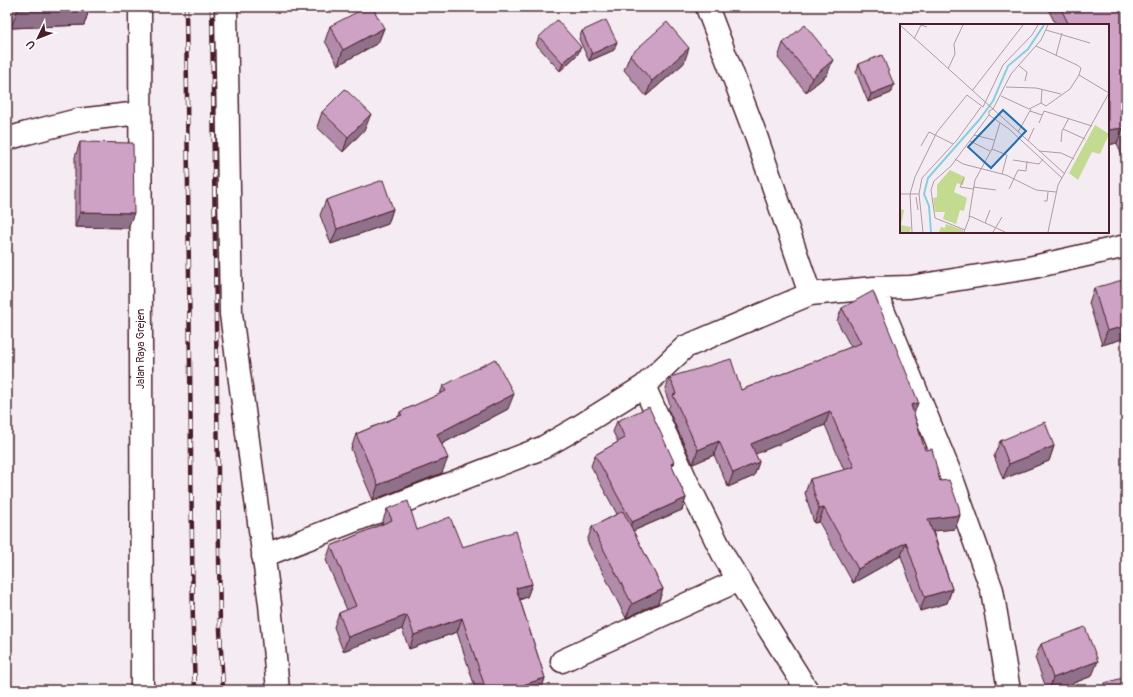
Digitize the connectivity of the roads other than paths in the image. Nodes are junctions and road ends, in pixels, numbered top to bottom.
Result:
1 (140, 7) edge
2 (226, 7) edge
3 (707, 7) edge
4 (140, 113) junction
5 (7, 139) edge
6 (1126, 246) edge
7 (874, 288) junction
8 (810, 294) junction
9 (644, 386) junction
10 (263, 556) junction
11 (739, 580) junction
12 (562, 661) dead end
13 (142, 690) edge
14 (278, 690) edge
15 (808, 690) edge
16 (1009, 690) edge

1 - 4 street, Jalan Raya Grejen
2 - 10 street
3 - 8 street
4 - 5 street
4 - 13 street, Jalan Raya Grejen
6 - 7 street
7 - 8 street
7 - 16 street
8 - 9 street
9 - 10 street
9 - 11 street
10 - 14 street
11 - 12 street
11 - 15 street

